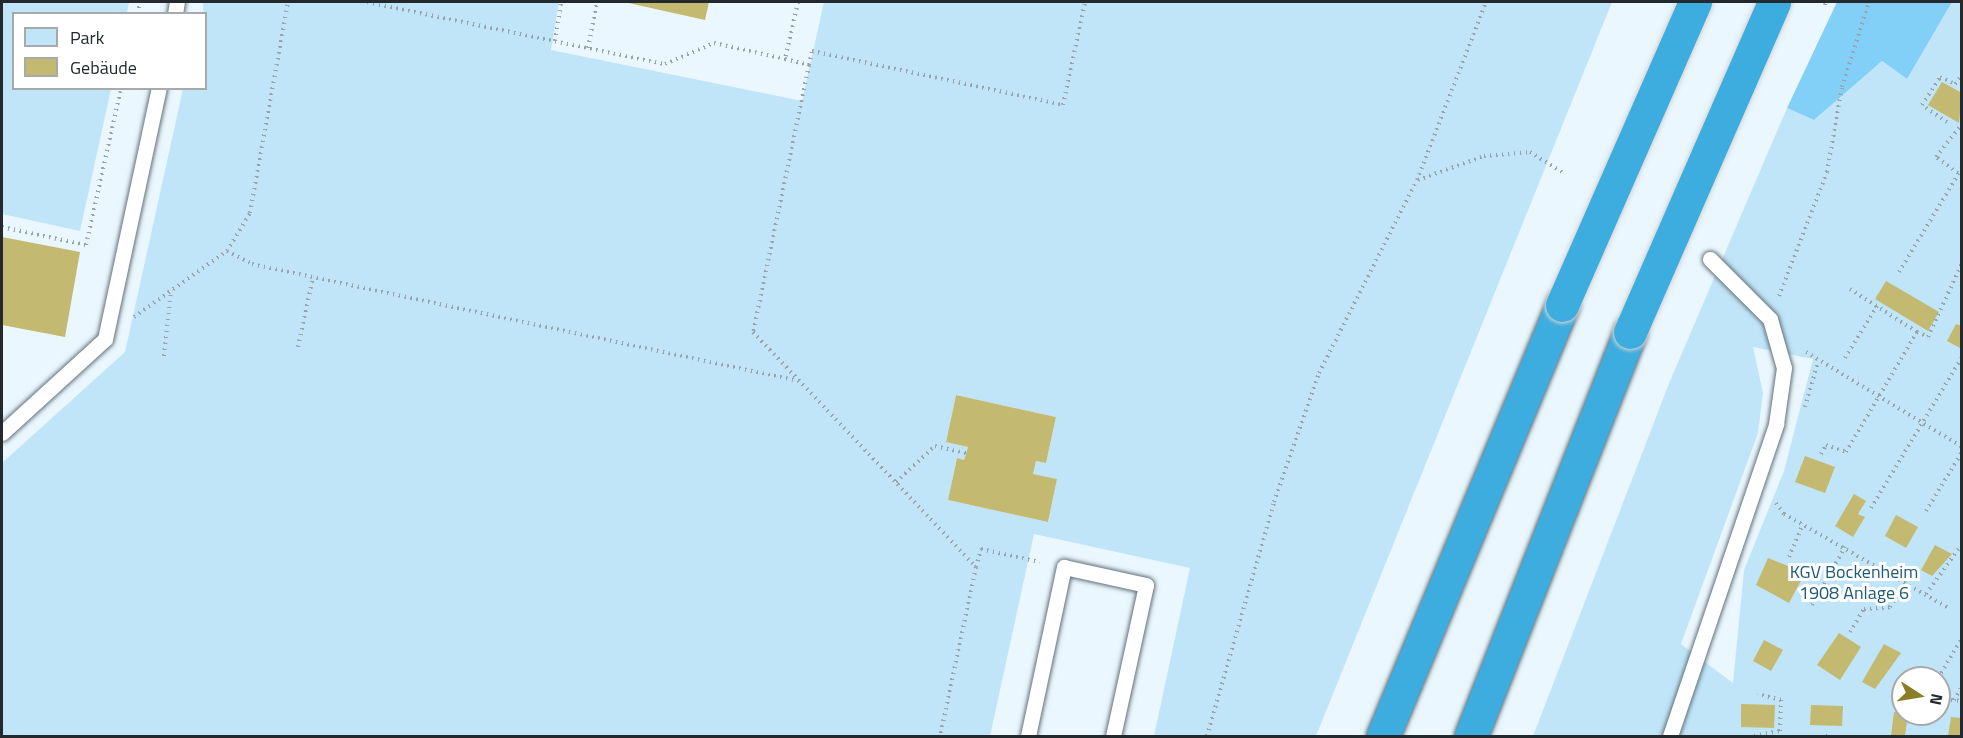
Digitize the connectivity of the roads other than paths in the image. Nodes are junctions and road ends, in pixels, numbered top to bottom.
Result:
1 (1695, 2) edge
2 (1774, 2) edge
3 (159, 90) edge
4 (1710, 259) dead end
5 (2, 433) edge
6 (1028, 736) edge
7 (1113, 736) edge
8 (1383, 736) edge
9 (1471, 736) edge
10 (1670, 736) edge

1 - 8 highway, bridge
2 - 9 highway, bridge
3 - 5 lane
4 - 10 lane
6 - 7 lane

